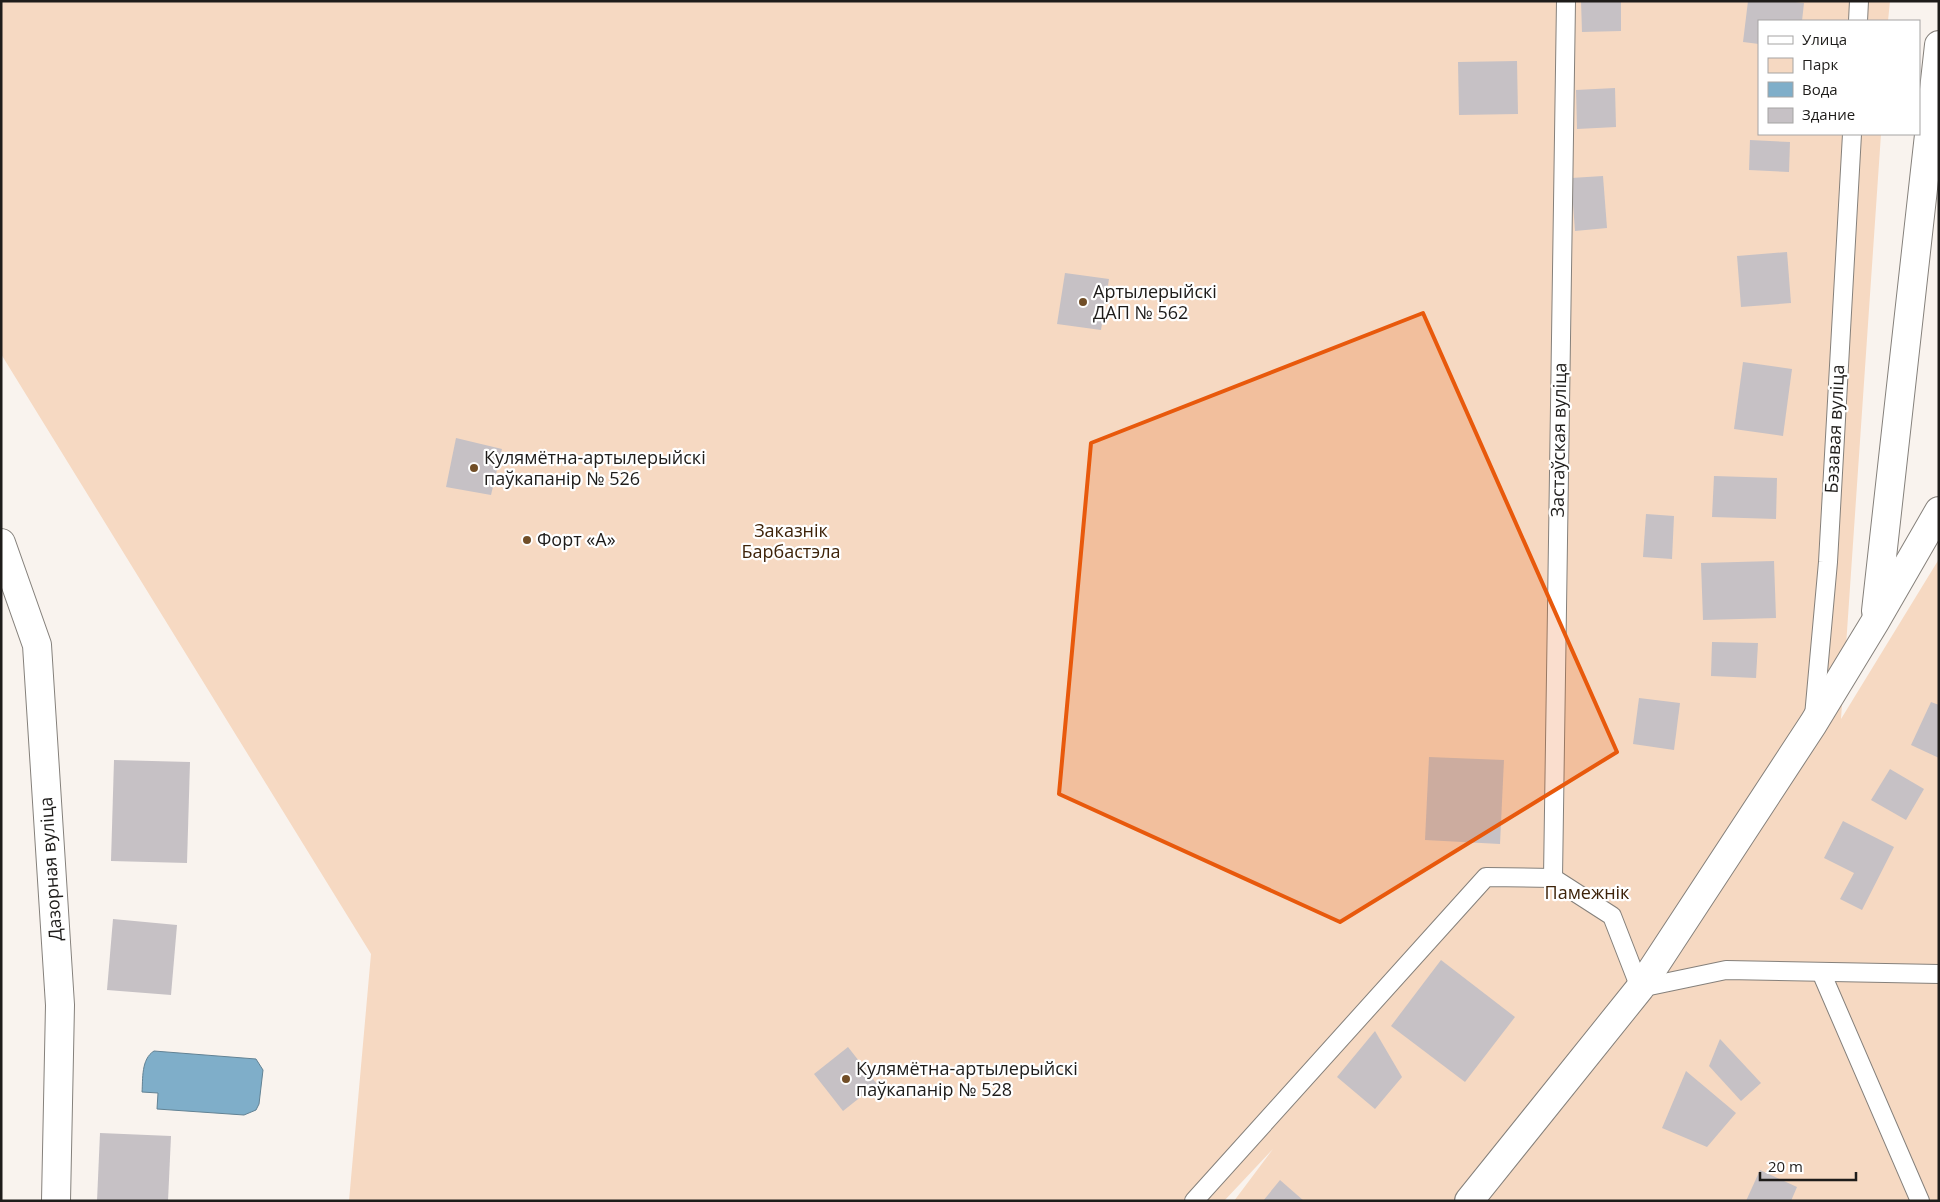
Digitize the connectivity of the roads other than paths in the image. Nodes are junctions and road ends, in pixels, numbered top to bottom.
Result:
1 (1566, 1) edge
2 (1860, 1) edge
3 (1858, 20) edge
4 (1939, 45) edge
5 (1852, 135) edge
6 (1939, 511) edge
7 (1, 544) edge
8 (1875, 622) junction
9 (1813, 724) junction
10 (1552, 878) junction
11 (1820, 972) junction
12 (1939, 974) edge
13 (1640, 988) junction
14 (56, 1201) edge
15 (1194, 1201) edge
16 (1469, 1201) edge
17 (1920, 1201) edge

1 - 10 lane, Застаўская вуліца
2 - 3 lane
4 - 8 street
5 - 9 lane, Бэзавая вуліца
6 - 8 street
7 - 14 street, Дазорная вуліца
8 - 9 street
9 - 13 street
10 - 13 lane
10 - 15 lane
11 - 12 lane
11 - 13 lane
11 - 17 lane
13 - 16 street

